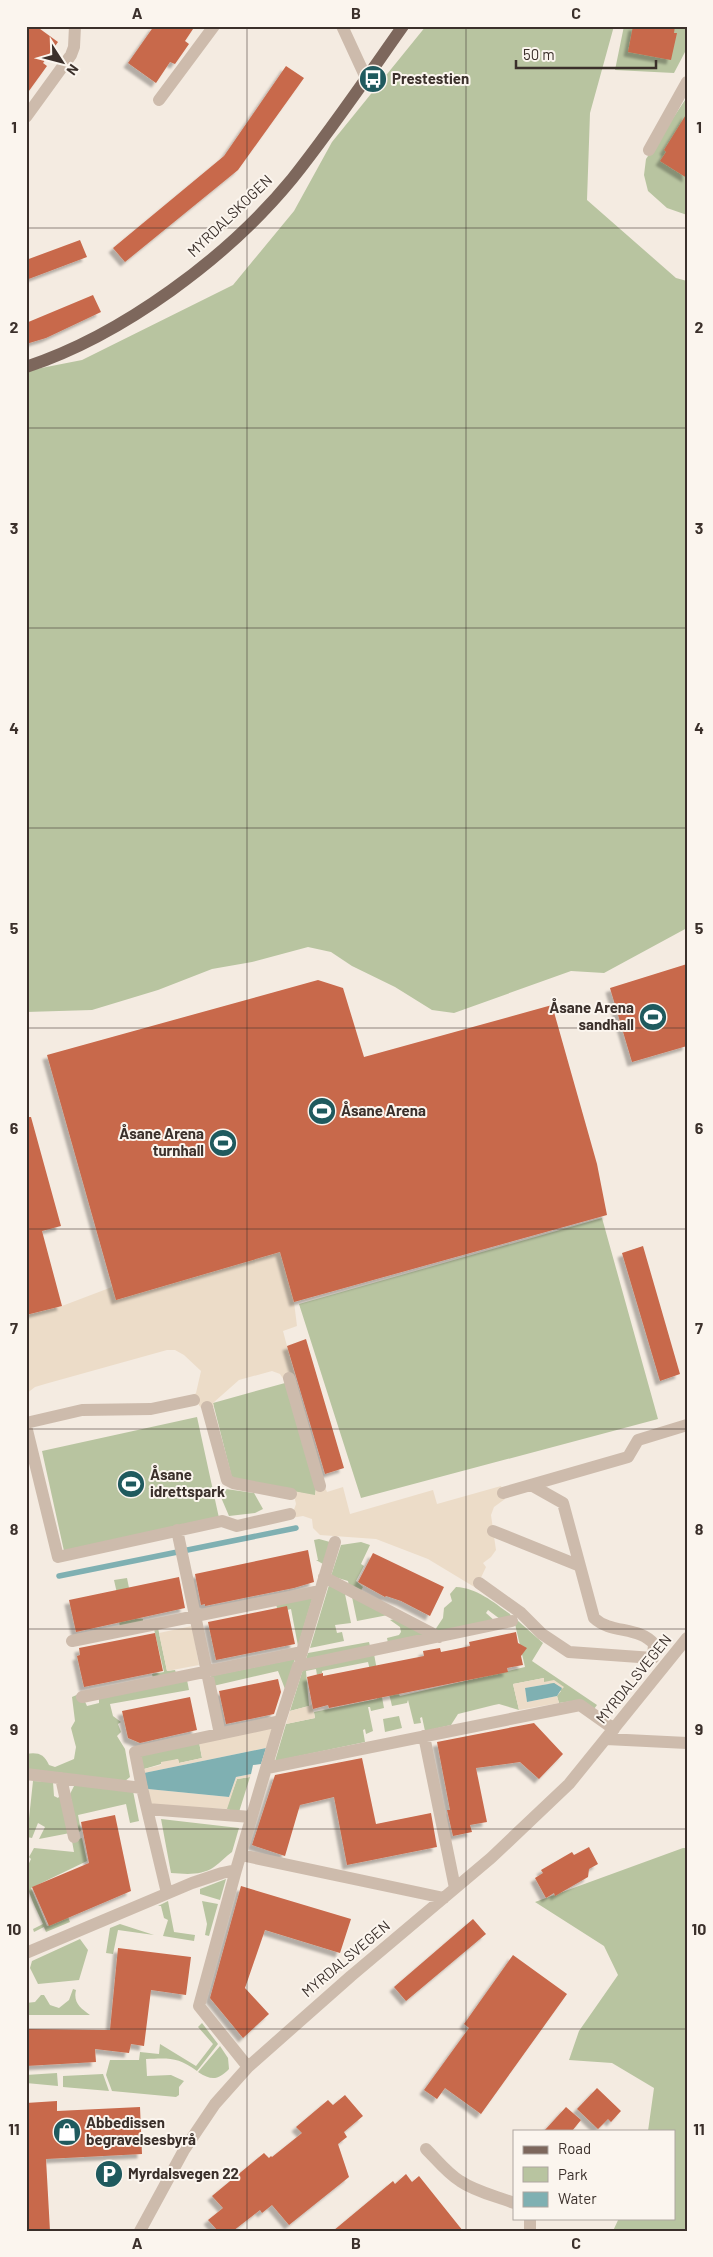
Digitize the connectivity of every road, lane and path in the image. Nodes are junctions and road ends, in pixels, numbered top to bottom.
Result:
1 (74, 26) edge
2 (214, 26) edge
3 (342, 26) edge
4 (403, 26) edge
5 (366, 78) junction
6 (687, 82) edge
7 (159, 100) dead end
8 (26, 117) edge
9 (649, 150) dead end
10 (26, 366) edge
11 (289, 1378) dead end
12 (194, 1400) dead end
13 (207, 1407) dead end
14 (26, 1425) edge
15 (687, 1425) edge
16 (30, 1458) edge
17 (531, 1485) junction
18 (320, 1486) dead end
19 (503, 1493) dead end
20 (292, 1494) dead end
21 (290, 1514) dead end
22 (177, 1530) junction
23 (493, 1531) dead end
24 (334, 1542) dead end
25 (580, 1566) junction
26 (324, 1577) junction
27 (479, 1583) dead end
28 (320, 1591) junction
29 (195, 1616) junction
30 (512, 1622) dead end
31 (439, 1637) junction
32 (687, 1638) edge
33 (72, 1641) dead end
34 (302, 1652) junction
35 (298, 1666) junction
36 (206, 1672) junction
37 (82, 1697) dead end
38 (280, 1721) junction
39 (220, 1734) junction
40 (610, 1734) junction
41 (424, 1736) junction
42 (687, 1743) edge
43 (267, 1768) junction
44 (26, 1774) edge
45 (61, 1778) junction
46 (142, 1788) junction
47 (147, 1810) junction
48 (252, 1817) junction
49 (74, 1837) dead end
50 (241, 1855) junction
51 (236, 1870) junction
52 (455, 1888) junction
53 (166, 1893) junction
54 (444, 1898) junction
55 (27, 1950) edge
56 (248, 2067) junction
57 (426, 2149) dead end
58 (513, 2202) edge
59 (140, 2231) edge

1 - 8 street
2 - 7 street
3 - 5 street
4 - 5 main road, MYRDALSKOGEN
5 - 10 main road, MYRDALSKOGEN
6 - 9 street
11 - 18 street
12 - 14 street
13 - 20 street
14 - 16 street
15 - 17 street
16 - 22 street
17 - 19 street
17 - 25 street
21 - 22 street
22 - 29 street
23 - 25 street
24 - 26 street
25 - 27 street
26 - 28 street
26 - 31 street
28 - 29 street
28 - 34 street
29 - 33 street
29 - 36 street
30 - 31 street
31 - 35 street
32 - 40 street, MYRDALSVEGEN
34 - 35 street
34 - 36 street
35 - 38 street
36 - 37 street
36 - 39 street
38 - 39 street
38 - 43 street
39 - 46 street
40 - 41 street
40 - 42 street, MYRDALSVEGEN
40 - 52 street, MYRDALSVEGEN
41 - 43 street
41 - 52 street
43 - 48 street
44 - 45 street
45 - 46 street
45 - 49 street
46 - 47 street
47 - 48 street
47 - 53 street
48 - 50 street
50 - 51 street
50 - 54 street
51 - 53 street
51 - 56 street
52 - 54 street, MYRDALSVEGEN
53 - 55 street
54 - 56 street, MYRDALSVEGEN
56 - 59 street, MYRDALSVEGEN
57 - 58 street

